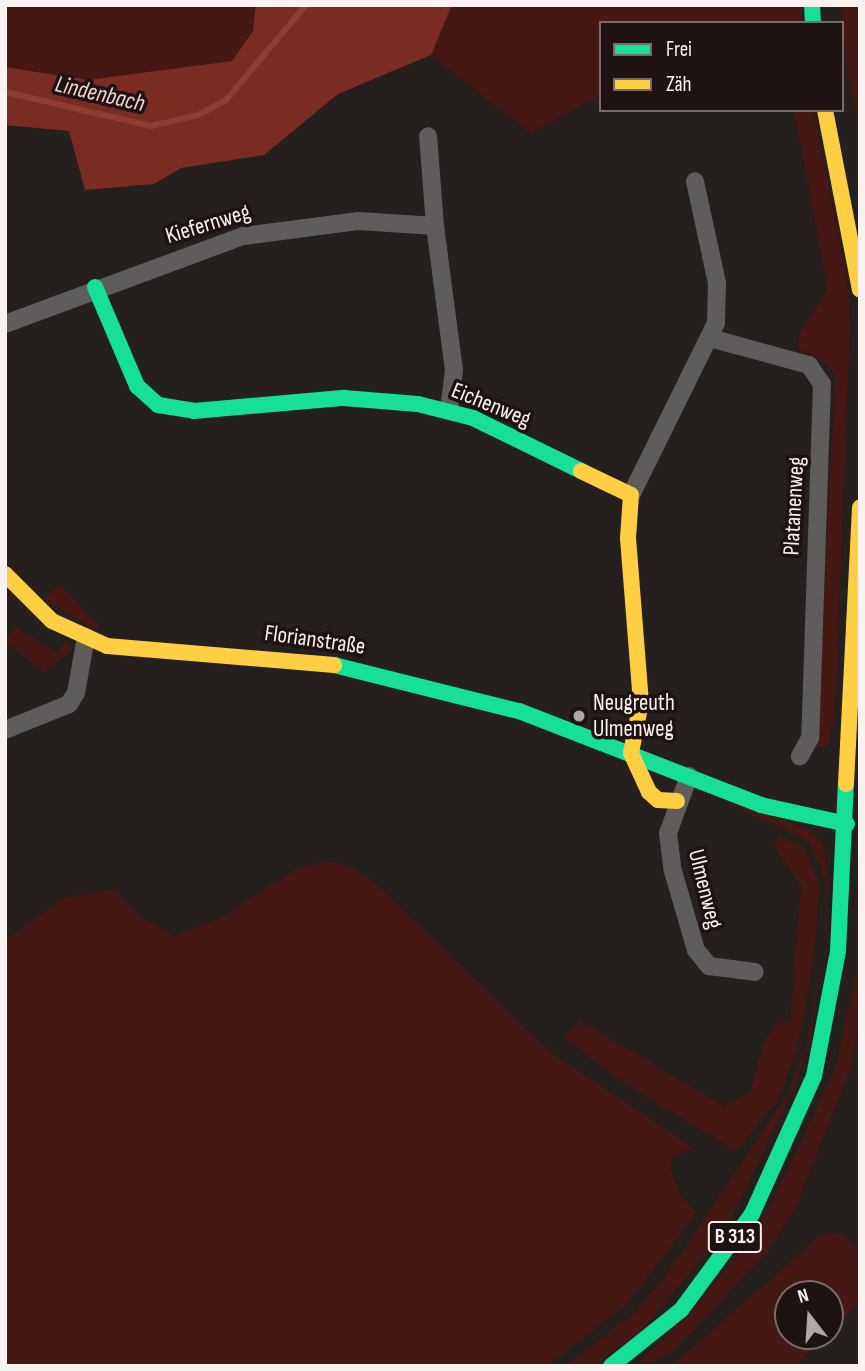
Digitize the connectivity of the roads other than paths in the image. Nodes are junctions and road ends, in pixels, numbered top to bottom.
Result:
1 (825, 112) edge
2 (428, 136) dead end
3 (695, 181) dead end
4 (435, 226) junction
5 (95, 287) junction
6 (860, 290) edge
7 (5, 324) edge
8 (710, 338) junction
9 (449, 410) junction
10 (631, 495) junction
11 (860, 507) edge
12 (5, 574) edge
13 (86, 637) junction
14 (5, 730) edge
15 (631, 753) junction
16 (800, 755) dead end
17 (689, 776) junction
18 (677, 801) junction
19 (847, 824) junction
20 (755, 972) dead end
21 (611, 1366) edge

1 - 6 street
2 - 4 street
3 - 8 street
4 - 5 street, Kiefernweg
4 - 9 street
5 - 7 street, Kiefernweg
5 - 9 street, Eichenweg
8 - 10 street
8 - 16 street, Platanenweg
9 - 10 street, Eichenweg
10 - 15 street
11 - 19 street, B 313
12 - 13 street, Florianstraße
13 - 14 street
13 - 15 street, Florianstraße
15 - 17 street, Florianstraße
15 - 18 street
17 - 18 street, Ulmenweg
17 - 19 street, Florianstraße
18 - 20 street, Ulmenweg
19 - 21 street, B 313

